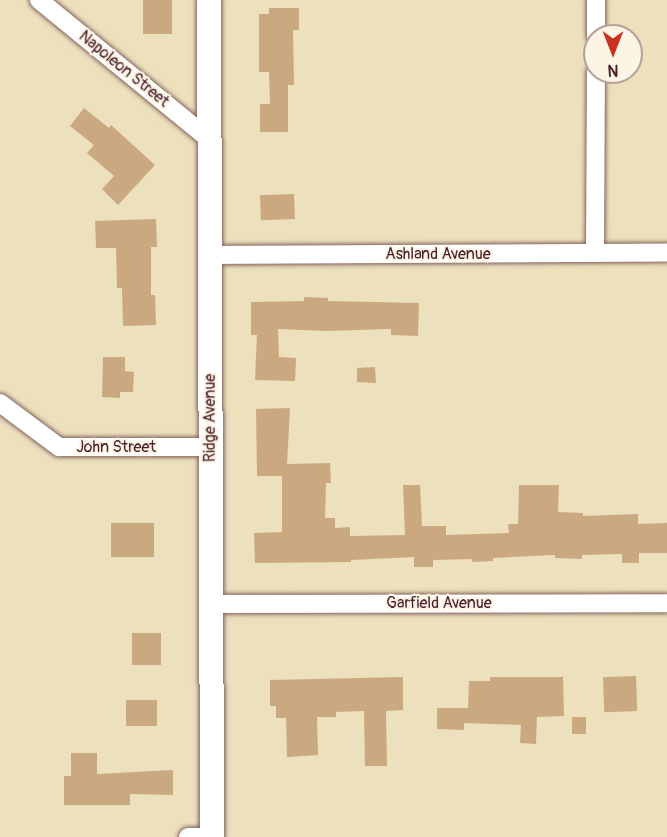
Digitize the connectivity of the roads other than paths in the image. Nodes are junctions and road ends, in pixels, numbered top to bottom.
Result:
1 (39, 0) edge
2 (209, 0) edge
3 (596, 0) edge
4 (596, 24) edge
5 (596, 84) edge
6 (209, 138) junction
7 (595, 253) junction
8 (667, 253) edge
9 (210, 255) junction
10 (0, 403) edge
11 (210, 447) junction
12 (667, 603) edge
13 (211, 604) junction
14 (188, 837) edge
15 (212, 837) edge

1 - 6 street, Napoleon Street
2 - 6 street, Ridge Avenue
3 - 4 street
5 - 7 street
6 - 9 street, Ridge Avenue
7 - 8 street, Ashland Avenue
7 - 9 street, Ashland Avenue
9 - 11 street, Ridge Avenue
10 - 11 street, John Street
11 - 13 street, Ridge Avenue
12 - 13 street, Garfield Avenue
13 - 15 street, Ridge Avenue
14 - 15 street

